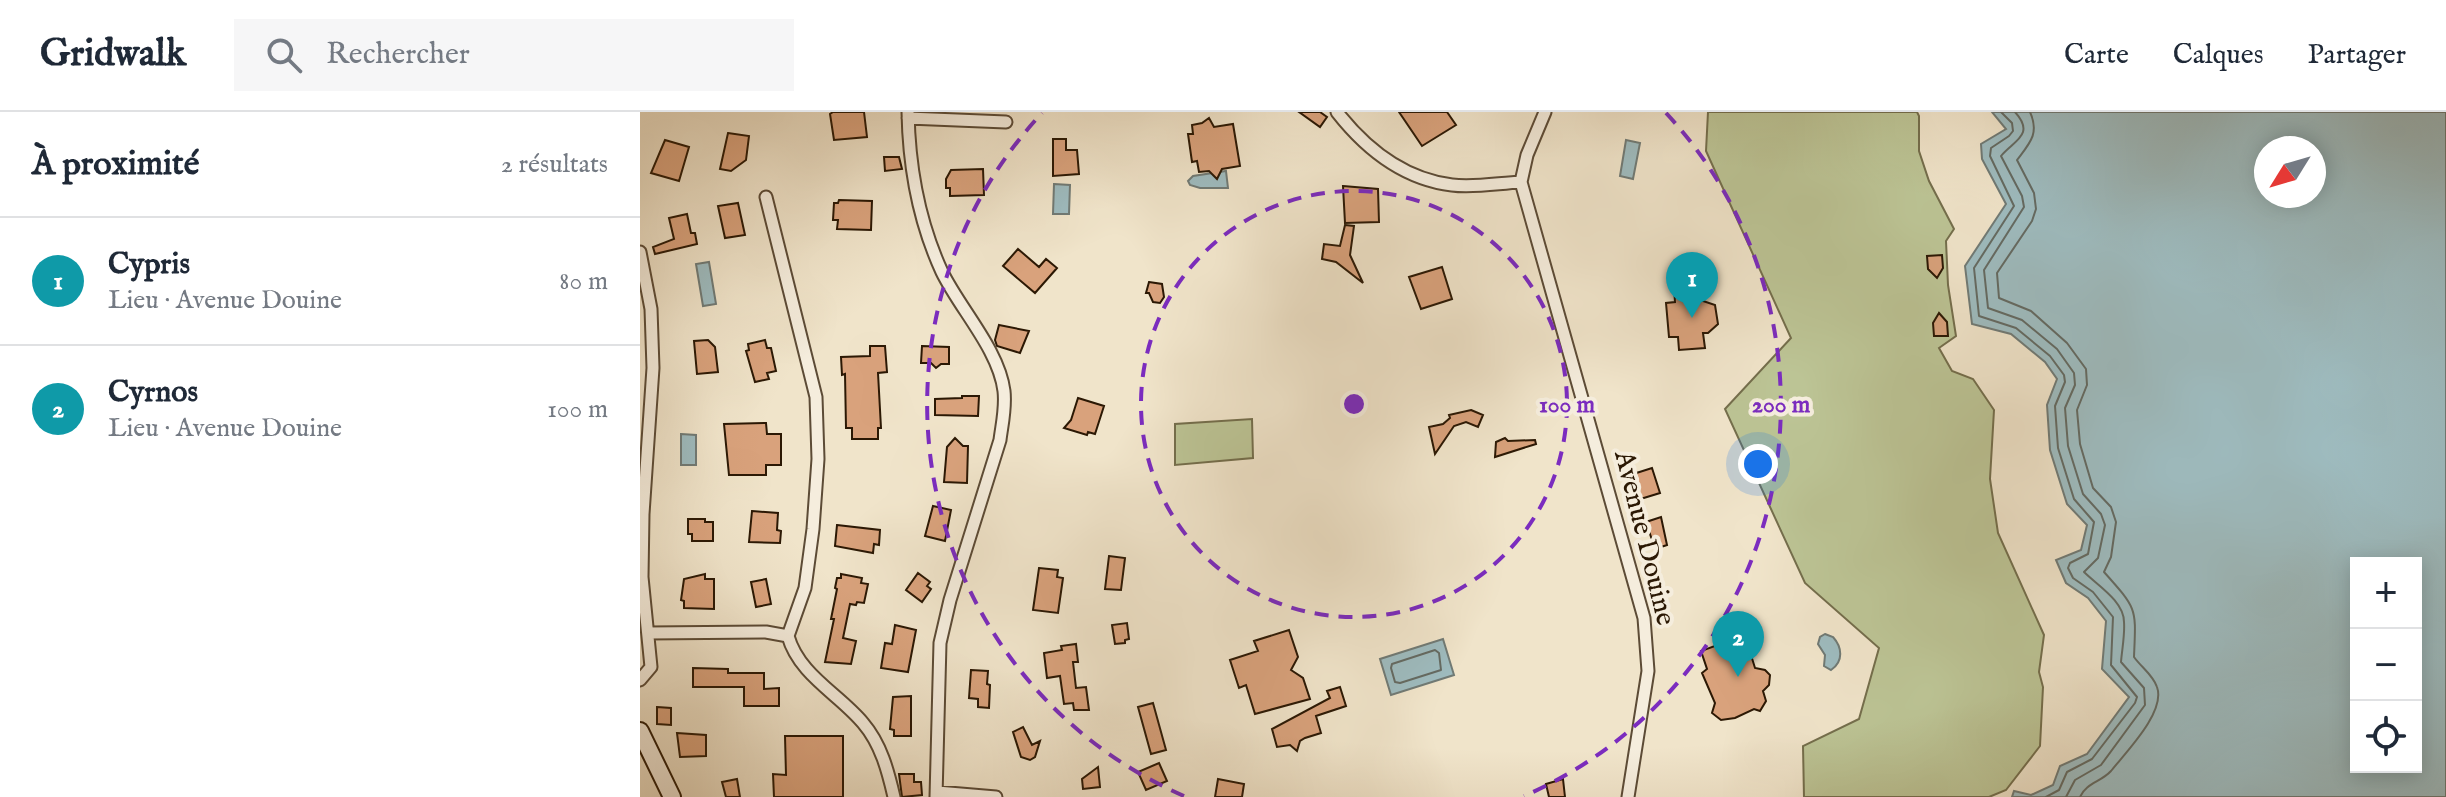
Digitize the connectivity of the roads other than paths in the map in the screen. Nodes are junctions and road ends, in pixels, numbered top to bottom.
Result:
1 (1337, 112) edge
2 (1545, 112) edge
3 (908, 115) edge
4 (1006, 122) dead end
5 (1521, 182) junction
6 (766, 197) dead end
7 (640, 252) edge
8 (648, 633) junction
9 (788, 636) junction
10 (640, 680) edge
11 (640, 731) edge
12 (937, 795) edge
13 (672, 797) edge
14 (894, 797) edge
15 (996, 797) edge
16 (1628, 797) edge

1 - 5 street
2 - 5 street
3 - 4 street
3 - 12 street
5 - 16 street, Avenue Douine
6 - 9 street
7 - 8 street
8 - 9 street
8 - 10 street
9 - 14 street
11 - 13 main road
12 - 15 street

